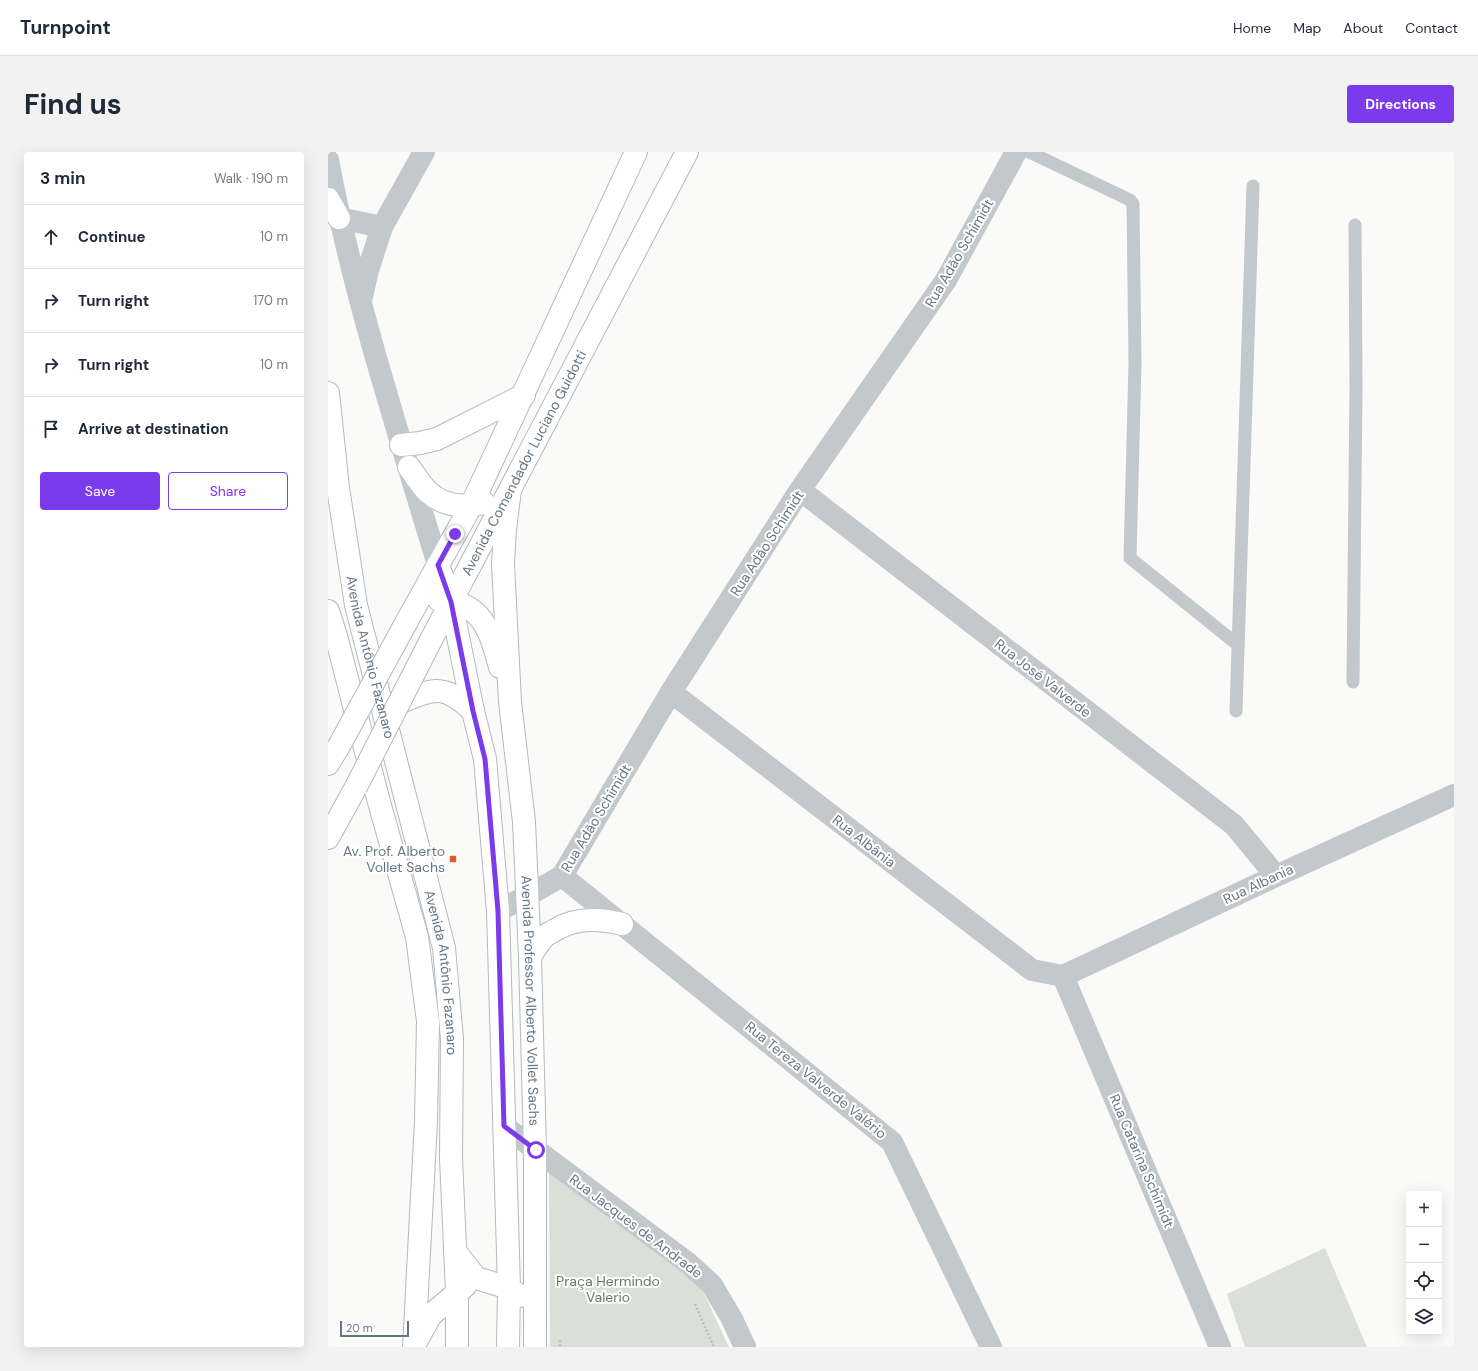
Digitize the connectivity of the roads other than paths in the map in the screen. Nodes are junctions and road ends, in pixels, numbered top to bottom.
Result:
1 (424, 152) edge
2 (636, 152) edge
3 (687, 152) edge
4 (1016, 152) edge
5 (1029, 152) edge
6 (328, 160) edge
7 (1253, 186) dead end
8 (328, 199) edge
9 (339, 218) junction
10 (1355, 225) dead end
11 (382, 227) junction
12 (361, 305) junction
13 (328, 393) edge
14 (524, 395) junction
15 (401, 445) junction
16 (409, 467) junction
17 (510, 490) junction
18 (800, 490) junction
19 (470, 506) junction
20 (438, 565) junction
21 (451, 602) junction
22 (328, 611) edge
23 (411, 614) junction
24 (1238, 644) junction
25 (1353, 682) dead end
26 (671, 692) junction
27 (401, 702) junction
28 (510, 702) junction
29 (473, 711) junction
30 (1236, 711) dead end
31 (328, 764) edge
32 (1454, 795) edge
33 (328, 838) edge
34 (562, 876) junction
35 (1276, 876) junction
36 (527, 896) junction
37 (498, 911) junction
38 (622, 924) junction
39 (530, 957) junction
40 (1063, 976) junction
41 (504, 1126) junction
42 (536, 1150) junction
43 (455, 1251) junction
44 (476, 1278) junction
45 (509, 1288) junction
46 (457, 1292) junction
47 (536, 1315) junction
48 (414, 1346) edge
49 (457, 1347) edge
50 (508, 1347) edge
51 (535, 1347) edge
52 (745, 1347) edge
53 (991, 1347) edge
54 (1220, 1347) edge

1 - 11 street
2 - 14 main road, Avenida Comendador Luciano Guidotti
3 - 17 main road, Avenida Comendador Luciano Guidotti
4 - 18 street, Rua Adão Schimidt
5 - 24 lane
6 - 9 street
7 - 24 lane
8 - 9 main road
9 - 11 street
9 - 12 street
10 - 25 lane
11 - 12 street
12 - 15 street
13 - 43 main road, Avenida Antônio Fazanaro
14 - 15 main road
14 - 19 main road, Avenida Comendador Luciano Guidotti
15 - 16 street
16 - 19 main road
16 - 20 street
17 - 19 main road
17 - 21 main road, Avenida Comendador Luciano Guidotti
17 - 28 main road
18 - 26 street, Rua Adão Schimidt
18 - 35 street, Rua José Valverde
19 - 20 main road, Avenida Comendador Luciano Guidotti
20 - 21 main road, Avenida Professor Alberto Vollet Sachs
20 - 23 main road, Avenida Comendador Luciano Guidotti
21 - 23 main road
21 - 27 main road, Avenida Comendador Luciano Guidotti, bridge
21 - 28 main road
21 - 29 main road, Avenida Professor Alberto Vollet Sachs
22 - 48 main road, Avenida Antônio Fazanaro
23 - 31 main road, Avenida Comendador Luciano Guidotti, bridge
24 - 30 lane
26 - 34 street, Rua Adão Schimidt
26 - 40 street, Rua Albânia
27 - 29 main road
27 - 33 main road, Avenida Comendador Luciano Guidotti, bridge
28 - 36 main road, Avenida Professor Alberto Vollet Sachs
29 - 37 main road, Avenida Professor Alberto Vollet Sachs
32 - 35 street, Rua Albania
34 - 36 street, Rua Adão Schimidt
34 - 38 street, Rua Tereza Valverde Valério
35 - 40 street, Rua Albania
36 - 37 street, Rua Adão Schimidt
36 - 39 main road, Avenida Professor Alberto Vollet Sachs
37 - 41 main road, Avenida Professor Alberto Vollet Sachs
38 - 39 main road
38 - 53 street, Rua Tereza Valverde Valério
39 - 42 main road, Avenida Professor Alberto Vollet Sachs
40 - 54 street, Rua Catarina Schimidt
41 - 42 street, Rua Jacques de Andrade
41 - 45 main road, Avenida Professor Alberto Vollet Sachs
42 - 47 main road, Avenida Professor Alberto Vollet Sachs
42 - 52 street, Rua Jacques de Andrade
43 - 44 main road
43 - 46 main road, Avenida Antônio Fazanaro
44 - 45 main road
44 - 46 main road
45 - 47 main road
45 - 50 main road, Avenida Professor Alberto Vollet Sachs
46 - 48 main road
46 - 49 main road, Avenida Antônio Fazanaro
47 - 51 main road, Avenida Professor Alberto Vollet Sachs

